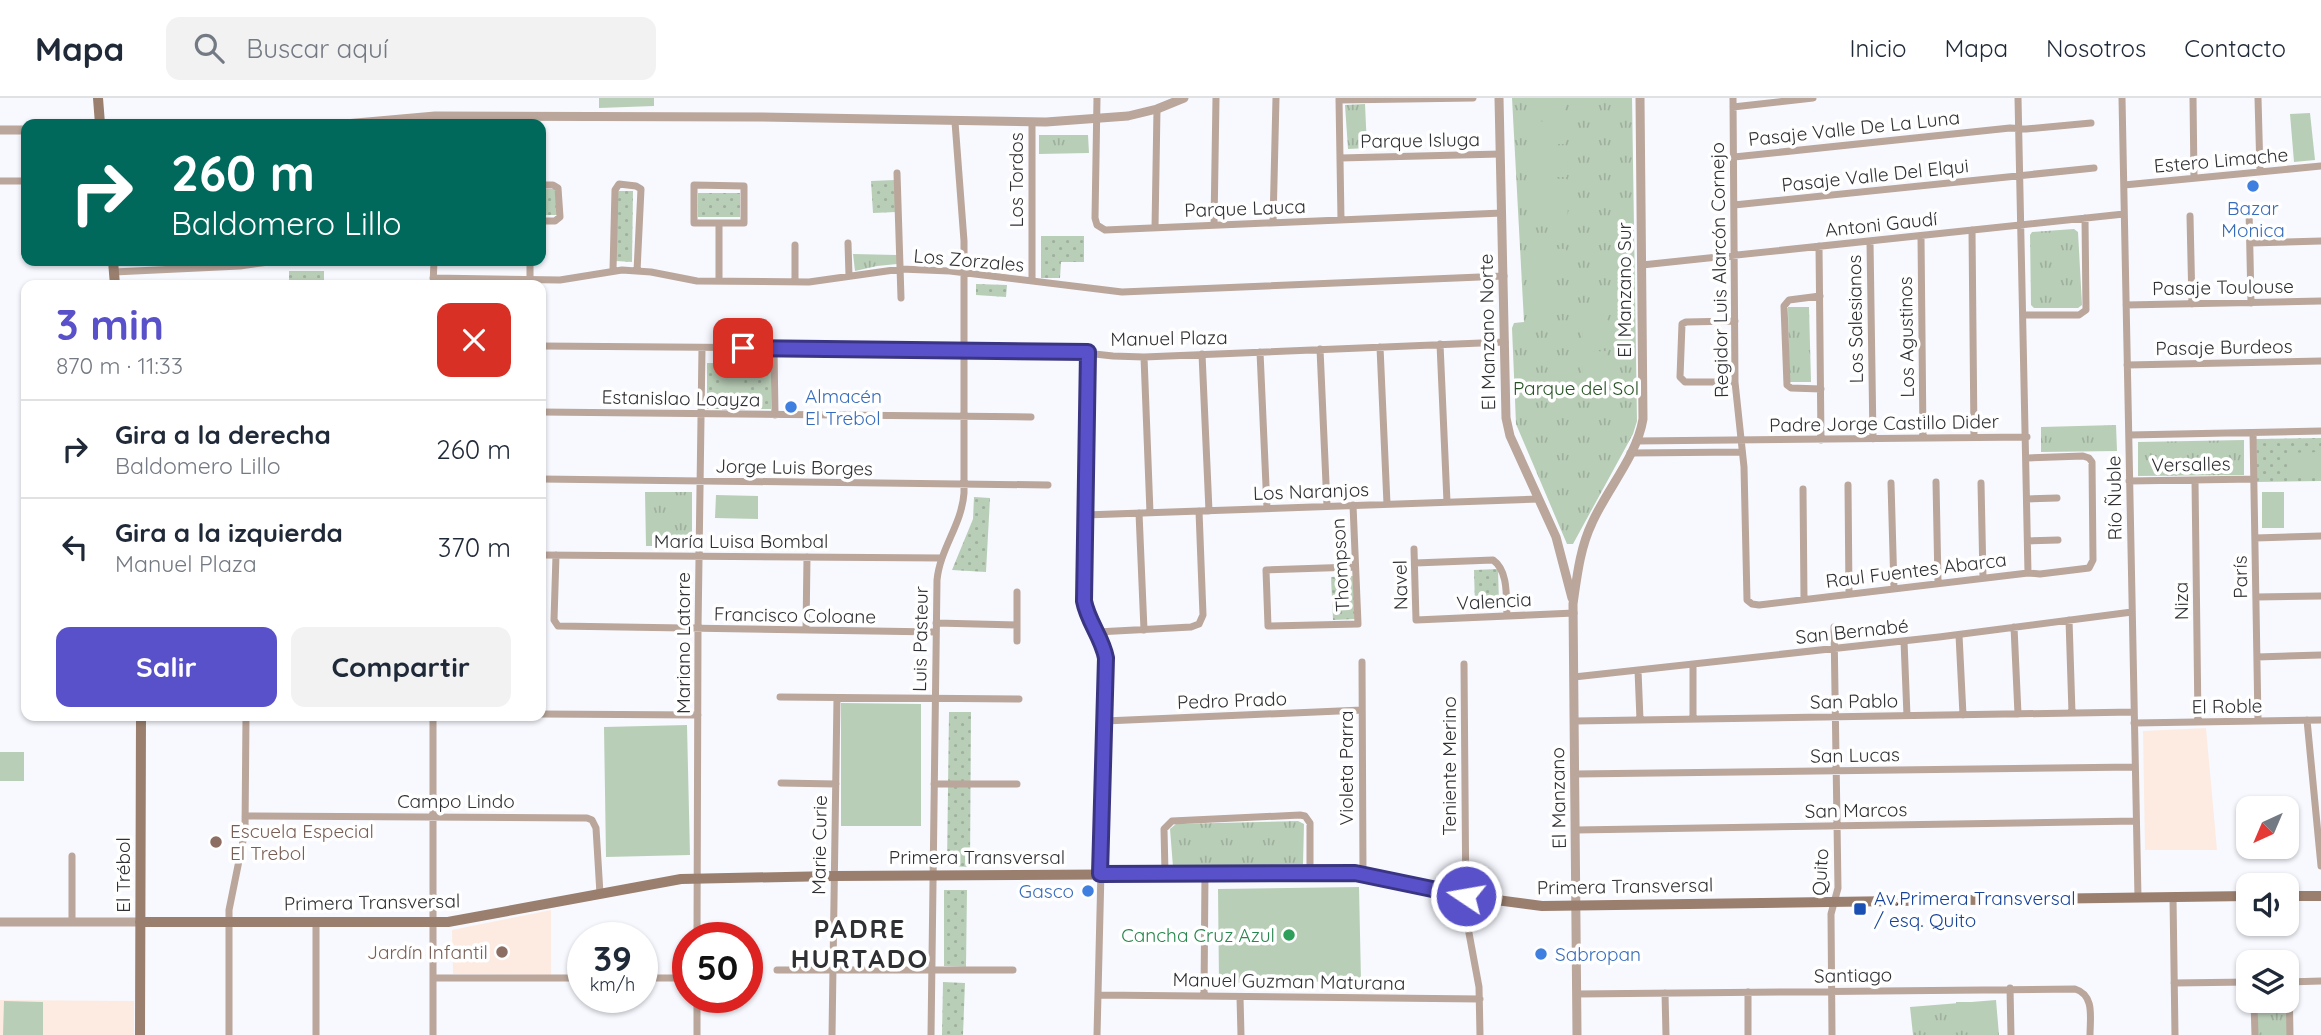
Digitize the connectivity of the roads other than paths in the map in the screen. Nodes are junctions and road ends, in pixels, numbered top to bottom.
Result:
1 (98, 98) edge
2 (1097, 98) edge
3 (1184, 98) edge
4 (1216, 98) edge
5 (1276, 98) edge
6 (1473, 98) edge
7 (1499, 98) edge
8 (1640, 98) edge
9 (1813, 98) edge
10 (2018, 98) edge
11 (2122, 98) edge
12 (2193, 98) edge
13 (2258, 98) edge
14 (1339, 99) edge
15 (1733, 102) edge
16 (1157, 109) junction
17 (100, 119) edge
18 (543, 119) edge
19 (1097, 119) junction
20 (955, 122) junction
21 (1032, 122) junction
22 (2091, 123) dead end
23 (2019, 129) junction
24 (0, 130) edge
25 (21, 130) edge
26 (1500, 154) junction
27 (1734, 157) junction
28 (1340, 158) junction
29 (2321, 166) edge
30 (2094, 168) dead end
31 (897, 173) dead end
32 (2260, 173) junction
33 (2020, 176) junction
34 (2194, 178) junction
35 (0, 181) edge
36 (21, 181) edge
37 (546, 185) edge
38 (2124, 185) junction
39 (1734, 205) junction
40 (2249, 209) dead end
41 (1502, 213) junction
42 (2124, 214) junction
43 (2190, 216) dead end
44 (2085, 218) junction
45 (1341, 220) junction
46 (546, 221) edge
47 (719, 223) junction
48 (1273, 223) junction
49 (1214, 225) junction
50 (2020, 225) junction
51 (1155, 228) junction
52 (1972, 230) junction
53 (1921, 236) junction
54 (1870, 241) junction
55 (2321, 241) edge
56 (848, 243) dead end
57 (2250, 243) junction
58 (795, 245) dead end
59 (1819, 246) junction
60 (1735, 255) junction
61 (1642, 265) junction
62 (113, 266) edge
63 (179, 266) edge
64 (240, 266) edge
65 (530, 266) edge
66 (182, 267) junction
67 (901, 269) junction
68 (613, 270) junction
69 (637, 271) junction
70 (964, 274) junction
71 (849, 276) junction
72 (1504, 276) junction
73 (530, 279) junction
74 (498, 280) edge
75 (719, 281) junction
76 (1032, 281) junction
77 (795, 282) junction
78 (1820, 296) junction
79 (901, 298) dead end
80 (2321, 301) edge
81 (2251, 303) junction
82 (2192, 304) junction
83 (2126, 305) junction
84 (2023, 315) junction
85 (1735, 321) junction
86 (1505, 342) junction
87 (1440, 344) junction
88 (546, 346) edge
89 (1380, 347) junction
90 (702, 348) junction
91 (774, 348) junction
92 (1320, 349) junction
93 (965, 350) junction
94 (1088, 352) junction
95 (1260, 352) junction
96 (1202, 354) junction
97 (1144, 356) junction
98 (2321, 361) edge
99 (2127, 365) junction
100 (1735, 382) junction
101 (1821, 388) junction
102 (546, 412) edge
103 (701, 414) junction
104 (775, 415) junction
105 (964, 417) junction
106 (1031, 417) dead end
107 (2321, 431) edge
108 (2253, 433) junction
109 (2129, 435) junction
110 (2026, 436) junction
111 (1974, 437) junction
112 (1923, 438) junction
113 (1872, 439) junction
114 (1821, 440) junction
115 (1636, 441) junction
116 (1741, 442) junction
117 (1742, 452) junction
118 (1630, 453) junction
119 (2027, 458) junction
120 (546, 479) edge
121 (2254, 479) junction
122 (2195, 480) junction
123 (700, 481) junction
124 (2129, 481) junction
125 (1936, 482) dead end
126 (1891, 483) dead end
127 (1981, 483) dead end
128 (964, 484) junction
129 (1048, 485) dead end
130 (1848, 485) dead end
131 (1803, 489) dead end
132 (2057, 498) dead end
133 (1539, 499) junction
134 (2027, 499) junction
135 (1447, 502) junction
136 (1387, 504) junction
137 (1353, 505) junction
138 (1327, 506) junction
139 (1267, 508) junction
140 (1209, 510) junction
141 (1199, 511) junction
142 (1139, 513) junction
143 (1150, 513) junction
144 (1085, 515) junction
145 (2321, 536) edge
146 (2255, 538) junction
147 (2058, 540) dead end
148 (2028, 541) junction
149 (1414, 549) dead end
150 (1581, 552) junction
151 (1562, 554) junction
152 (546, 555) edge
153 (556, 555) junction
154 (699, 556) junction
155 (807, 557) junction
156 (942, 558) junction
157 (1415, 563) junction
158 (1355, 567) junction
159 (2028, 573) junction
160 (1983, 578) junction
161 (1938, 583) junction
162 (1894, 589) junction
163 (1017, 592) dead end
164 (1849, 594) junction
165 (2321, 596) edge
166 (2256, 597) junction
167 (1804, 599) junction
168 (1574, 608) junction
169 (2132, 612) junction
170 (1507, 616) junction
171 (1416, 620) joint
172 (2070, 620) junction
173 (1017, 625) junction
174 (1834, 627) dead end
175 (2014, 627) junction
176 (936, 628) junction
177 (698, 629) junction
178 (1144, 630) junction
179 (806, 631) junction
180 (1097, 632) junction
181 (1959, 635) junction
182 (1017, 641) dead end
183 (1904, 641) junction
184 (1834, 649) junction
185 (2321, 656) edge
186 (2257, 657) junction
187 (1362, 662) dead end
188 (1464, 664) dead end
189 (1692, 664) junction
190 (1638, 670) junction
191 (1574, 677) junction
192 (780, 697) dead end
193 (837, 698) junction
194 (935, 698) junction
195 (1019, 699) dead end
196 (1362, 710) junction
197 (2134, 712) junction
198 (2073, 713) junction
199 (546, 714) edge
200 (2018, 714) junction
201 (698, 715) junction
202 (1963, 715) junction
203 (1907, 716) junction
204 (1835, 717) junction
205 (1693, 719) junction
206 (1640, 720) junction
207 (2307, 720) junction
208 (2321, 720) edge
209 (141, 721) edge
210 (246, 721) edge
211 (433, 721) edge
212 (1105, 721) junction
213 (1575, 721) junction
214 (2258, 721) junction
215 (2198, 722) junction
216 (2134, 723) junction
217 (2135, 767) junction
218 (1836, 771) junction
219 (1575, 774) junction
220 (781, 783) dead end
221 (836, 784) junction
222 (934, 784) junction
223 (1017, 784) dead end
224 (245, 816) junction
225 (433, 816) junction
226 (2136, 821) junction
227 (1837, 826) junction
228 (1576, 830) junction
229 (72, 856) dead end
230 (2321, 866) edge
231 (1165, 873) junction
232 (1205, 873) junction
233 (1310, 873) junction
234 (1363, 873) junction
235 (1100, 874) junction
236 (933, 875) junction
237 (834, 876) junction
238 (698, 878) junction
239 (600, 894) junction
240 (1466, 896) junction
241 (2299, 896) edge
242 (2321, 896) edge
243 (2173, 897) junction
244 (2236, 897) edge
245 (2138, 898) junction
246 (1835, 901) junction
247 (1576, 905) junction
248 (0, 922) edge
249 (72, 922) junction
250 (140, 922) junction
251 (229, 922) junction
252 (316, 922) junction
253 (432, 922) junction
254 (697, 922) edge
255 (777, 970) dead end
256 (833, 970) junction
257 (932, 970) junction
258 (1013, 970) dead end
259 (433, 978) junction
260 (567, 978) edge
261 (2321, 981) edge
262 (2236, 982) edge
263 (2299, 982) edge
264 (2174, 983) junction
265 (2010, 988) junction
266 (1832, 991) junction
267 (1748, 992) junction
268 (1665, 993) junction
269 (1577, 994) junction
270 (1098, 995) junction
271 (1204, 996) junction
272 (1240, 997) junction
273 (1480, 999) junction
274 (697, 1013) edge
275 (2255, 1013) edge
276 (2289, 1013) edge
277 (140, 1035) edge
278 (229, 1035) edge
279 (316, 1035) edge
280 (433, 1035) edge
281 (697, 1035) edge
282 (832, 1035) edge
283 (931, 1035) edge
284 (1097, 1035) edge
285 (1241, 1035) edge
286 (1480, 1035) edge
287 (1577, 1035) edge
288 (1666, 1035) edge
289 (1748, 1035) edge
290 (1832, 1035) edge
291 (2011, 1035) edge
292 (2090, 1035) edge
293 (2175, 1035) edge
294 (2255, 1035) edge
295 (2290, 1035) edge

1 - 17 main road
2 - 19 street
3 - 16 street
4 - 49 street
5 - 48 street
6 - 14 street
7 - 26 street, El Manzano Norte
8 - 61 street, El Manzano Sur
9 - 15 street
10 - 23 street, Raul Fuentes Abarca
11 - 38 street, Río Ñuble
12 - 34 street
13 - 32 street
14 - 28 street
15 - 27 street, Regidor Luis Alarcón Cornejo
16 - 19 street
16 - 51 street
18 - 20 street
19 - 21 street
19 - 51 street, Parque Lauca
20 - 21 street
20 - 70 street, Luis Pasteur
21 - 76 street, Los Tordos
22 - 23 street, Pasaje Valle De La Luna
23 - 27 street, Pasaje Valle De La Luna
23 - 33 street, Raul Fuentes Abarca
24 - 25 street
26 - 28 street, Parque Isluga
26 - 41 street, El Manzano Norte
27 - 39 street, Regidor Luis Alarcón Cornejo
28 - 45 street
29 - 32 street, Estero Limache
30 - 33 street, Pasaje Valle Del Elqui
31 - 67 street
32 - 34 street, Estero Limache
33 - 39 street, Pasaje Valle Del Elqui
33 - 50 street, Raul Fuentes Abarca
34 - 38 street, Estero Limache
35 - 36 street
37 - 46 street
38 - 42 street, Río Ñuble
39 - 60 street, Regidor Luis Alarcón Cornejo
40 - 57 street
41 - 45 street, Parque Lauca
41 - 72 street, El Manzano Norte
42 - 44 street, Antoni Gaudí
42 - 83 street, Río Ñuble
43 - 82 street
44 - 50 street, Antoni Gaudí
44 - 84 street
45 - 48 street, Parque Lauca
47 - 47 street
47 - 75 street
48 - 49 street, Parque Lauca
49 - 51 street, Parque Lauca
50 - 52 street, Antoni Gaudí
50 - 84 street, Raul Fuentes Abarca
52 - 53 street, Antoni Gaudí
52 - 111 street
53 - 54 street, Antoni Gaudí
53 - 112 street, Los Agustinos
54 - 59 street, Antoni Gaudí
54 - 113 street, Los Salesianos
55 - 57 street
56 - 71 street
57 - 81 street
58 - 77 street
59 - 60 street, Antoni Gaudí
59 - 78 street
60 - 61 street, Antoni Gaudí
60 - 85 street, Regidor Luis Alarcón Cornejo
61 - 115 street, El Manzano Sur
62 - 66 street
63 - 66 street
64 - 66 street
65 - 73 street
67 - 70 street, Los Zorzales
67 - 71 street, Los Zorzales
67 - 79 street
68 - 69 street, Los Zorzales
68 - 69 street
68 - 73 street, Los Zorzales
69 - 75 street, Los Zorzales
70 - 76 street, Los Zorzales
70 - 93 street, Luis Pasteur
71 - 77 street, Los Zorzales
72 - 76 street, Los Zorzales
72 - 86 street, El Manzano Norte
73 - 74 street, Los Zorzales
75 - 77 street, Los Zorzales
78 - 101 street
78 - 101 street
80 - 81 street, Pasaje Toulouse
81 - 82 street, Pasaje Toulouse
82 - 83 street, Pasaje Toulouse
83 - 99 street, Río Ñuble
84 - 110 street, Raul Fuentes Abarca
85 - 100 street, Regidor Luis Alarcón Cornejo
85 - 100 street
86 - 87 street, Manuel Plaza
86 - 133 street, El Manzano Norte
87 - 89 street, Manuel Plaza
87 - 135 street
88 - 90 street, Manuel Plaza
89 - 92 street, Manuel Plaza
89 - 136 street
90 - 91 street, Manuel Plaza
90 - 103 street, Mariano Latorre
91 - 93 street, Manuel Plaza
91 - 104 street
92 - 95 street, Manuel Plaza
92 - 138 street
93 - 94 street, Manuel Plaza
93 - 105 street, Luis Pasteur
94 - 97 street, Manuel Plaza
94 - 144 street
95 - 96 street, Manuel Plaza
95 - 139 street
96 - 97 street, Manuel Plaza
96 - 140 street
97 - 143 street
98 - 99 street, Pasaje Burdeos
99 - 109 street, Río Ñuble
100 - 116 street, Regidor Luis Alarcón Cornejo
101 - 114 street
102 - 103 street, Estanislao Loayza
103 - 104 street, Estanislao Loayza
103 - 123 street, Mariano Latorre
104 - 105 street, Estanislao Loayza
105 - 106 street, Estanislao Loayza
105 - 128 street, Luis Pasteur
107 - 108 street
108 - 109 street
108 - 121 street, París
109 - 124 street, Río Ñuble
110 - 111 street, Padre Jorge Castillo Dider
110 - 119 street, Raul Fuentes Abarca
111 - 112 street, Padre Jorge Castillo Dider
112 - 113 street, Padre Jorge Castillo Dider
113 - 114 street, Padre Jorge Castillo Dider
114 - 116 street, Padre Jorge Castillo Dider
115 - 116 street, Padre Jorge Castillo Dider
115 - 118 street, El Manzano Sur
116 - 117 street, Raul Fuentes Abarca
117 - 118 street
117 - 167 street, Raul Fuentes Abarca
118 - 150 street, El Manzano Sur
119 - 134 street, Raul Fuentes Abarca
119 - 159 street
120 - 123 street, Jorge Luis Borges
121 - 122 street, Versalles
121 - 146 street, París
122 - 124 street, Versalles
122 - 215 street, Niza
123 - 128 street, Jorge Luis Borges
123 - 154 street, Mariano Latorre
124 - 169 street, Río Ñuble
125 - 161 street
126 - 162 street
127 - 160 street
128 - 129 street, Jorge Luis Borges
128 - 156 street, Luis Pasteur
130 - 164 street
131 - 167 street
132 - 134 street
133 - 135 street, Los Naranjos
133 - 151 street, El Manzano Norte
134 - 148 street, Raul Fuentes Abarca
135 - 136 street, Los Naranjos
136 - 137 street, Los Naranjos
137 - 138 street, Los Naranjos
137 - 158 street, Thompson
138 - 139 street, Los Naranjos
139 - 140 street, Los Naranjos
140 - 141 street, Los Naranjos
141 - 143 street, Los Naranjos
141 - 178 street
142 - 143 street, Los Naranjos
142 - 144 street, Los Naranjos
142 - 178 street
144 - 180 street
145 - 146 street
146 - 166 street, París
147 - 148 street
148 - 159 street, Raul Fuentes Abarca
149 - 157 street, Navel
150 - 151 street
150 - 168 street, El Manzano
151 - 168 street, El Manzano
152 - 153 street, María Luisa Bombal
153 - 154 street, María Luisa Bombal
153 - 177 street, Francisco Coloane
154 - 155 street, María Luisa Bombal
154 - 177 street, Mariano Latorre
155 - 156 street, María Luisa Bombal
155 - 179 street
156 - 176 street, Luis Pasteur
157 - 170 street
157 - 171 street, Navel
158 - 158 street, Thompson
159 - 160 street, Raul Fuentes Abarca
160 - 161 street, Raul Fuentes Abarca
161 - 162 street, Raul Fuentes Abarca
162 - 164 street, Raul Fuentes Abarca
163 - 173 street
164 - 167 street, Raul Fuentes Abarca
165 - 166 street
166 - 186 street, París
168 - 170 street, Valencia
168 - 191 street, El Manzano
169 - 172 street, San Bernabé
169 - 197 street, Río Ñuble
170 - 171 street, Valencia
172 - 175 street, San Bernabé
172 - 198 street
173 - 176 street, Francisco Coloane
173 - 182 street
174 - 184 street, Quito
175 - 181 street, San Bernabé
175 - 200 street
176 - 179 street, Francisco Coloane
176 - 194 street, Luis Pasteur
177 - 179 street, Francisco Coloane
177 - 201 street, Mariano Latorre
178 - 180 street
180 - 212 street
181 - 183 street, San Bernabé
181 - 202 street
183 - 184 street, San Bernabé
183 - 203 street
184 - 189 street, San Bernabé
184 - 204 street, Quito
185 - 186 street
186 - 214 street, París
187 - 196 street, Violeta Parra
188 - 240 street, Teniente Merino
189 - 190 street, San Bernabé
189 - 205 street
190 - 191 street, San Bernabé
190 - 206 street
191 - 213 street, El Manzano
192 - 193 street
193 - 194 street
193 - 221 street, Marie Curie
194 - 195 street
194 - 222 street, Luis Pasteur
196 - 212 street, Pedro Prado
196 - 234 street, Violeta Parra
197 - 198 street, San Pablo
197 - 216 street, Río Ñuble
198 - 200 street, San Pablo
199 - 201 street
200 - 202 street, San Pablo
201 - 238 street, Mariano Latorre
202 - 203 street, San Pablo
203 - 204 street, San Pablo
204 - 205 street, San Pablo
204 - 218 street, Quito
205 - 206 street, San Pablo
206 - 213 street, San Pablo
207 - 208 street, El Roble
207 - 214 street, El Roble
207 - 230 street
209 - 250 main road, El Trébol
210 - 224 street
211 - 225 street
212 - 235 street
213 - 219 street, El Manzano
214 - 215 street, El Roble
215 - 216 street, El Roble
216 - 217 street, Río Ñuble
217 - 218 street, San Lucas
217 - 226 street, Río Ñuble
218 - 219 street, San Lucas
218 - 227 street, Quito
219 - 228 street, El Manzano
220 - 221 street
221 - 237 street, Marie Curie
222 - 223 street
222 - 236 street, Luis Pasteur
224 - 225 street, Campo Lindo
224 - 251 street
225 - 239 street, Campo Lindo
225 - 253 street
226 - 227 street, San Marcos
226 - 245 street, Río Ñuble
227 - 228 street, San Marcos
227 - 246 street, Quito
228 - 247 street, El Manzano
229 - 249 street
231 - 232 main road, Primera Transversal
231 - 233 street
231 - 235 main road, Primera Transversal
232 - 233 main road, Primera Transversal
232 - 271 street
233 - 234 main road, Primera Transversal
234 - 240 main road, Primera Transversal
235 - 236 main road, Primera Transversal
235 - 270 street
236 - 237 main road, Primera Transversal
236 - 257 street, Luis Pasteur
237 - 238 main road, Primera Transversal
237 - 256 street, Marie Curie
238 - 239 main road, Primera Transversal
238 - 254 street, Mariano Latorre
239 - 253 main road, Primera Transversal
240 - 247 main road, Primera Transversal
240 - 273 street, Teniente Merino
241 - 242 main road
243 - 244 main road, Primera Transversal
243 - 245 main road, Primera Transversal
243 - 264 street
245 - 246 main road, Primera Transversal
246 - 247 main road, Primera Transversal
246 - 266 street, Quito
247 - 269 street, El Manzano
248 - 249 street, Primera Transversal
249 - 250 street, Primera Transversal
250 - 251 main road, Primera Transversal
250 - 277 main road, El Trébol
251 - 252 main road, Primera Transversal
251 - 278 street
252 - 253 main road, Primera Transversal
252 - 279 street
253 - 259 street
255 - 256 street
256 - 257 street
256 - 282 street, Marie Curie
257 - 258 street
257 - 283 street, Luis Pasteur
259 - 260 street
259 - 280 street
261 - 263 street
262 - 264 street
264 - 293 street
265 - 266 street, Santiago
265 - 291 street
265 - 292 street, Santiago
266 - 267 street, Santiago
266 - 290 street, Quito
267 - 268 street, Santiago
267 - 289 street
268 - 269 street, Santiago
268 - 288 street
269 - 287 street, El Manzano
270 - 271 street, Manuel Guzman Maturana
270 - 284 street
271 - 272 street, Manuel Guzman Maturana
272 - 273 street, Manuel Guzman Maturana
272 - 285 street
273 - 286 street, Teniente Merino
274 - 281 street
275 - 294 street
276 - 295 street

